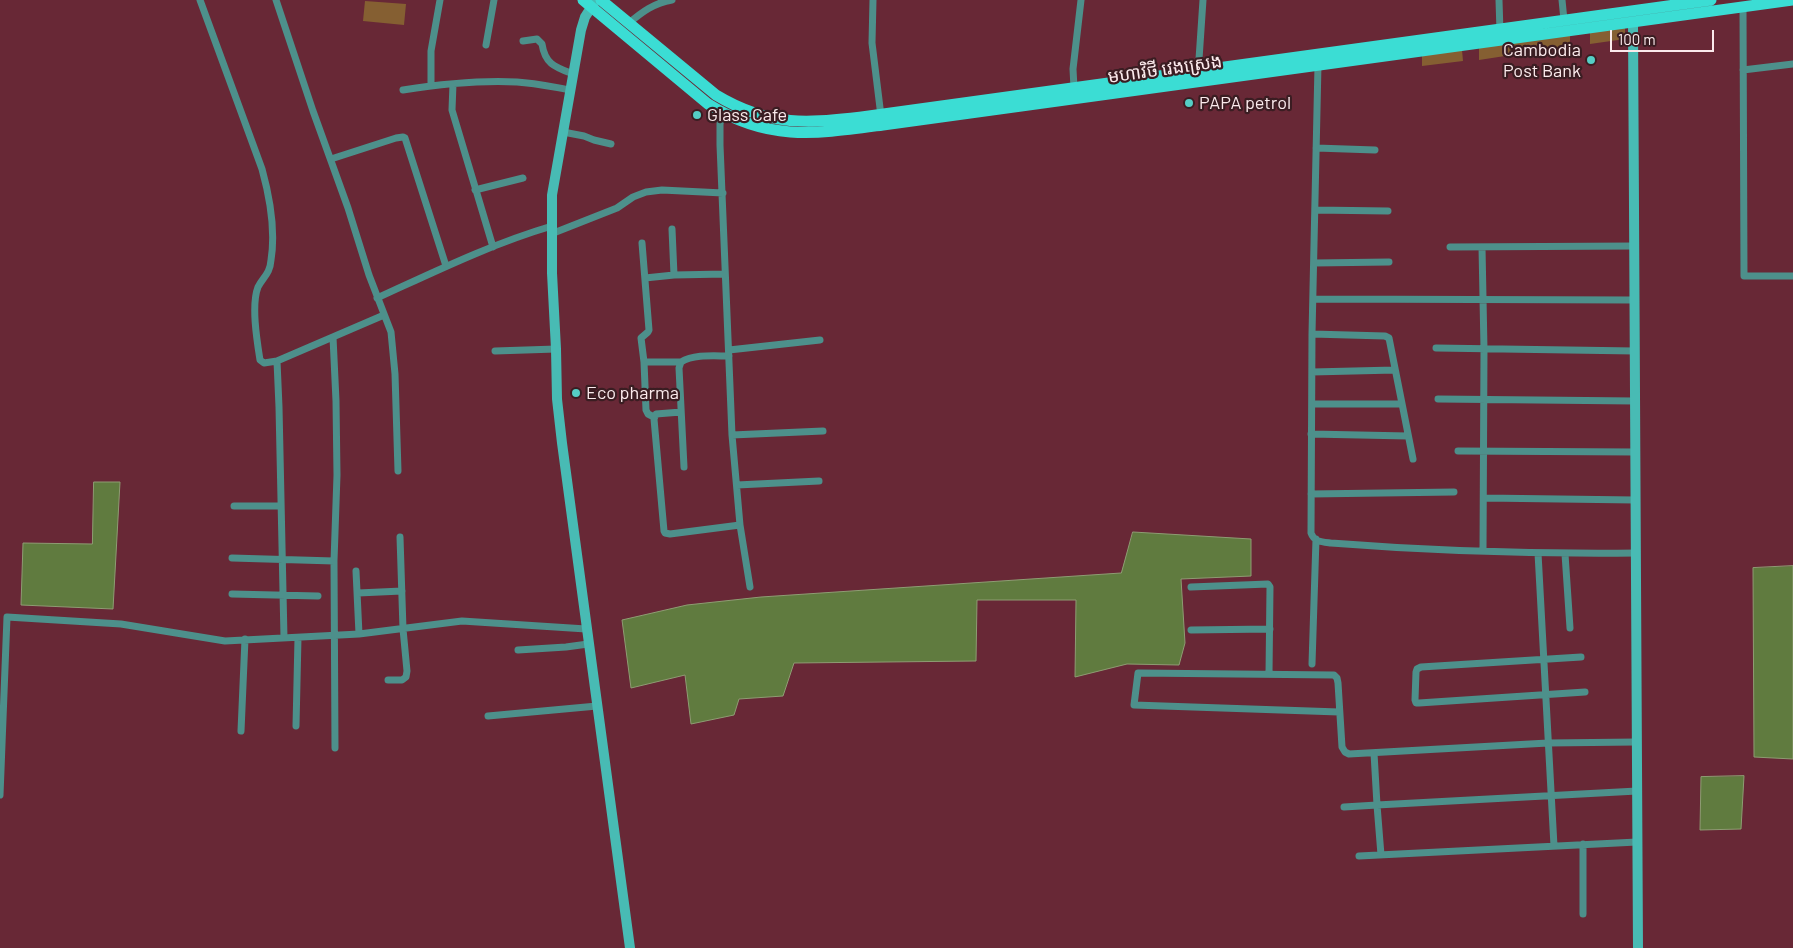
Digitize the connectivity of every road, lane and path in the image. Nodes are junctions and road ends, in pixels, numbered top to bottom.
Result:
1 (200, 0) edge
2 (276, 0) edge
3 (440, 0) edge
4 (494, 0) edge
5 (601, 0) edge
6 (672, 0) edge
7 (872, 0) edge
8 (1081, 0) edge
9 (1203, 0) edge
10 (1499, 0) edge
11 (1562, 0) edge
12 (1712, 0) edge
13 (1793, 0) edge
14 (590, 2) edge
15 (1650, 4) edge
16 (1743, 7) junction
17 (1564, 20) junction
18 (1633, 22) junction
19 (629, 23) junction
20 (1501, 35) junction
21 (523, 41) dead end
22 (486, 45) dead end
23 (1385, 51) junction
24 (1793, 64) edge
25 (1318, 66) junction
26 (1743, 70) junction
27 (573, 74) junction
28 (1199, 76) junction
29 (453, 84) junction
30 (431, 86) junction
31 (1074, 88) junction
32 (403, 90) dead end
33 (571, 90) junction
34 (722, 112) junction
35 (882, 120) junction
36 (562, 132) junction
37 (611, 144) dead end
38 (1316, 148) junction
39 (1375, 150) dead end
40 (331, 159) junction
41 (523, 178) dead end
42 (475, 190) junction
43 (723, 193) junction
44 (1315, 210) junction
45 (1388, 211) dead end
46 (672, 229) dead end
47 (551, 230) junction
48 (642, 243) dead end
49 (1634, 246) junction
50 (493, 247) junction
51 (1450, 247) dead end
52 (1482, 247) junction
53 (1389, 262) dead end
54 (1314, 263) junction
55 (446, 266) junction
56 (725, 274) junction
57 (674, 275) junction
58 (1793, 276) edge
59 (645, 278) junction
60 (377, 298) junction
61 (1314, 299) junction
62 (1484, 299) junction
63 (1634, 300) junction
64 (384, 316) junction
65 (1312, 334) junction
66 (333, 337) junction
67 (820, 340) dead end
68 (1436, 348) dead end
69 (556, 349) junction
70 (1484, 349) junction
71 (495, 351) dead end
72 (1635, 351) junction
73 (729, 353) junction
74 (277, 361) junction
75 (644, 362) junction
76 (681, 362) junction
77 (1395, 370) junction
78 (1312, 372) junction
79 (1438, 399) dead end
80 (1484, 400) junction
81 (1635, 402) junction
82 (1313, 404) junction
83 (1402, 404) junction
84 (681, 412) junction
85 (654, 416) junction
86 (823, 432) dead end
87 (1311, 434) junction
88 (732, 435) junction
89 (1408, 436) junction
90 (1458, 451) dead end
91 (1484, 451) junction
92 (1635, 452) junction
93 (1413, 459) dead end
94 (684, 467) dead end
95 (398, 471) dead end
96 (819, 481) dead end
97 (737, 485) junction
98 (1454, 492) dead end
99 (1311, 494) junction
100 (1484, 498) junction
101 (1635, 500) junction
102 (234, 506) dead end
103 (281, 506) junction
104 (740, 526) junction
105 (400, 537) dead end
106 (1316, 539) junction
107 (1483, 550) junction
108 (1538, 553) junction
109 (1636, 553) junction
110 (1565, 554) junction
111 (232, 558) dead end
112 (282, 559) junction
113 (334, 561) junction
114 (356, 571) dead end
115 (750, 587) dead end
116 (1192, 587) dead end
117 (402, 590) junction
118 (358, 593) junction
119 (232, 594) dead end
120 (282, 596) junction
121 (318, 596) dead end
122 (1570, 628) dead end
123 (403, 629) junction
124 (586, 629) junction
125 (1270, 629) junction
126 (1192, 630) dead end
127 (359, 634) junction
128 (334, 636) junction
129 (284, 638) junction
130 (298, 638) junction
131 (246, 639) junction
132 (588, 644) junction
133 (518, 650) dead end
134 (1581, 657) dead end
135 (1544, 660) junction
136 (1312, 664) dead end
137 (1269, 674) junction
138 (388, 680) dead end
139 (1585, 692) dead end
140 (1546, 694) junction
141 (597, 706) junction
142 (1339, 712) junction
143 (488, 716) dead end
144 (296, 726) dead end
145 (241, 731) dead end
146 (1636, 742) junction
147 (1548, 743) junction
148 (335, 748) dead end
149 (1374, 753) junction
150 (1637, 791) junction
151 (1552, 794) junction
152 (0, 795) edge
153 (1377, 805) junction
154 (1344, 807) dead end
155 (1637, 842) junction
156 (1582, 844) junction
157 (1554, 846) junction
158 (1380, 855) junction
159 (1359, 856) dead end
160 (1582, 914) dead end
161 (630, 948) edge
162 (1638, 948) edge

1 - 74 street
2 - 40 street
3 - 30 street
4 - 22 street
5 - 19 main road, មហាវិថី វេងស្រេង
6 - 19 street
7 - 35 street
8 - 31 street
9 - 28 street
10 - 20 street
11 - 17 street
12 - 15 main road, មហាវិថី វេងស្រេង
13 - 16 main road, មហាវិថី វេងស្រេង
14 - 27 street
14 - 34 main road, មហាវិថី វេងស្រេង
15 - 17 main road, មហាវិថី វេងស្រេង
16 - 18 main road, មហាវិថី វេងស្រេង
16 - 26 street
17 - 20 main road, មហាវិថី វេងស្រេង
18 - 20 main road, មហាវិថី វេងស្រេង
18 - 49 street
19 - 35 main road, មហាវិថី វេងស្រេង
20 - 23 main road, មហាវិថី វេងស្រេង
21 - 27 street
23 - 25 main road, មហាវិថី វេងស្រេង
23 - 28 main road, មហាវិថី វេងស្រេង
24 - 26 street
25 - 28 main road, មហាវិថី វេងស្រេង
25 - 38 street
26 - 58 street
27 - 33 street
28 - 31 main road, មហាវិថី វេងស្រេង
28 - 35 main road, មហាវិថី វេងស្រេង
29 - 30 street
29 - 33 street
29 - 42 street
30 - 32 street
31 - 35 main road, មហាវិថី វេងស្រេង
33 - 36 street
34 - 35 main road, មហាវិថី វេងស្រេង
34 - 43 street
36 - 37 street
36 - 47 street
38 - 39 street
38 - 44 street
40 - 55 street
40 - 60 street
41 - 42 street
42 - 50 street
43 - 47 street
43 - 56 street
44 - 45 street
44 - 54 street
46 - 57 street
47 - 50 street
47 - 69 street
48 - 59 street
49 - 52 street
49 - 63 street
50 - 55 street
51 - 52 street
52 - 62 street
53 - 54 street
54 - 61 street
55 - 60 street
56 - 57 street
56 - 73 street
57 - 59 street
59 - 75 street
60 - 64 street
61 - 62 street
61 - 65 street
62 - 63 street
62 - 70 street
63 - 72 street
64 - 66 street
64 - 95 street
65 - 77 street
65 - 78 street
66 - 74 street
66 - 113 street
67 - 73 street
68 - 70 street
69 - 71 street
69 - 124 street
70 - 72 street
70 - 80 street
72 - 81 street
73 - 76 street
73 - 88 street
74 - 103 street
75 - 76 street
75 - 85 street
76 - 84 street
77 - 78 street
77 - 83 street
78 - 82 street
79 - 80 street
80 - 81 street
80 - 91 street
81 - 92 street
82 - 83 street
82 - 87 street
83 - 89 street
84 - 85 street
84 - 94 street
85 - 104 street
86 - 88 street
87 - 89 street
87 - 99 street
88 - 97 street
89 - 93 street
90 - 91 street
91 - 92 street
91 - 100 street
92 - 101 street
96 - 97 street
97 - 104 street
98 - 99 street
99 - 106 street
100 - 101 street
100 - 107 street
101 - 109 street
102 - 103 street
103 - 112 street
104 - 115 street
105 - 117 street
106 - 107 street
106 - 136 street
107 - 108 street
108 - 110 street
108 - 135 street
109 - 110 street
109 - 146 street
110 - 122 street
111 - 112 street
112 - 113 street
112 - 120 street
113 - 128 street
114 - 118 street
116 - 125 street
117 - 118 street
117 - 123 street
118 - 127 street
119 - 120 street
120 - 121 street
120 - 129 street
123 - 124 street
123 - 127 street
123 - 138 street
124 - 132 street
125 - 126 street
125 - 137 street
127 - 128 street
128 - 130 street
128 - 148 street
129 - 130 street
129 - 131 street
130 - 144 street
131 - 145 street
131 - 152 street
132 - 133 street
132 - 141 street
134 - 135 street
135 - 140 street
135 - 140 street
137 - 142 street
137 - 142 street
139 - 140 street
140 - 147 street
141 - 143 street
141 - 161 street
142 - 149 street
146 - 147 street
146 - 150 street
147 - 149 street
147 - 151 street
149 - 153 street
150 - 151 street
150 - 155 street
151 - 153 street
151 - 157 street
153 - 154 street
153 - 158 street
155 - 156 street
155 - 162 street
156 - 157 street
156 - 160 street
157 - 158 street
158 - 159 street

